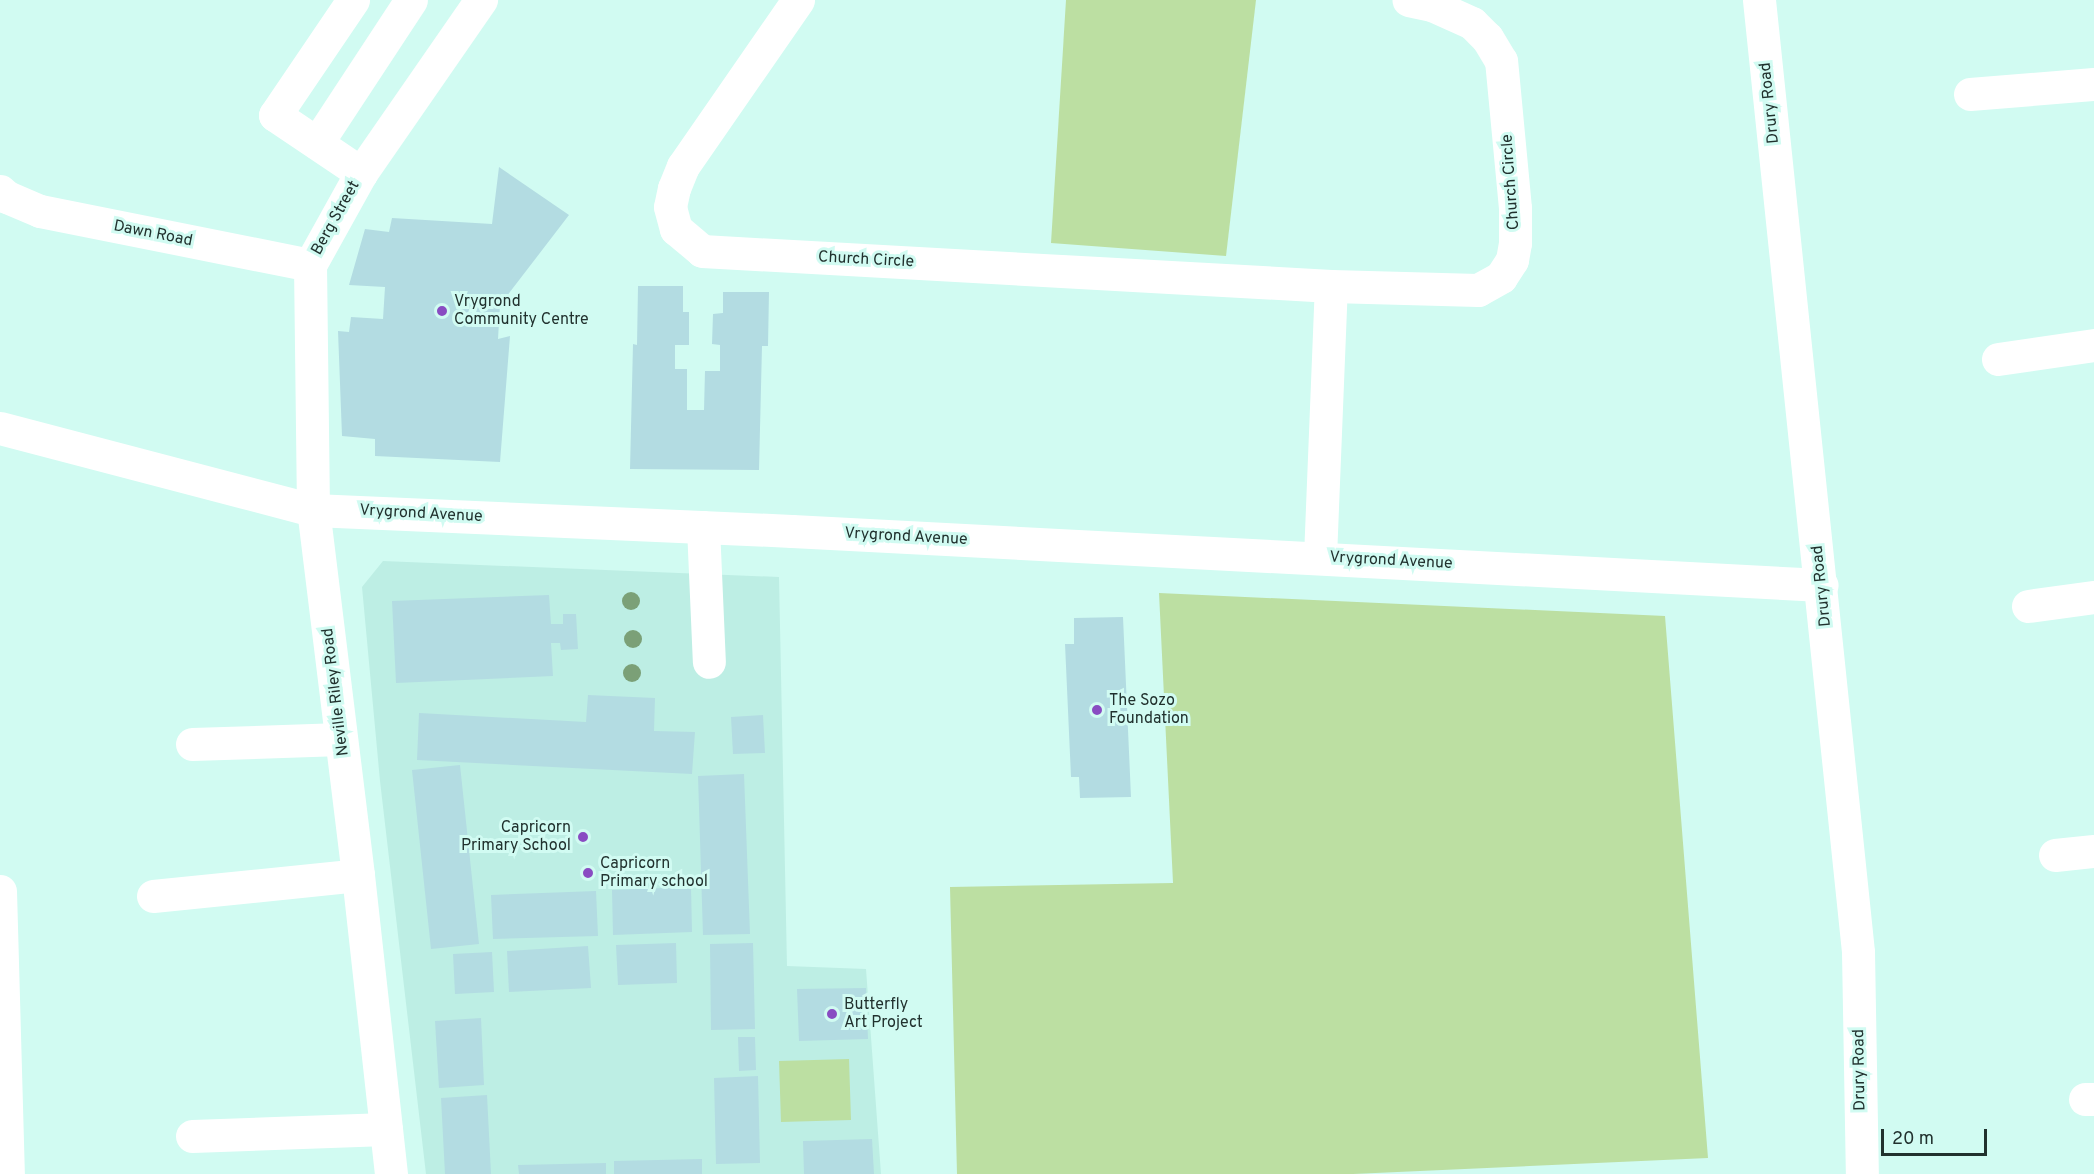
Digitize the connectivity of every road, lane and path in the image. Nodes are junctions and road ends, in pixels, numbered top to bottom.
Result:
1 (353, 0) edge
2 (411, 0) edge
3 (481, 0) edge
4 (798, 0) edge
5 (1409, 0) edge
6 (1760, 0) edge
7 (2094, 84) edge
8 (1970, 94) dead end
9 (317, 143) junction
10 (361, 173) junction
11 (0, 191) edge
12 (310, 265) junction
13 (1331, 286) junction
14 (2094, 345) edge
15 (1998, 359) dead end
16 (0, 428) edge
17 (313, 510) junction
18 (703, 527) junction
19 (1320, 557) junction
20 (1822, 585) junction
21 (2094, 597) edge
22 (2028, 606) dead end
23 (709, 662) dead end
24 (341, 739) junction
25 (192, 744) dead end
26 (2094, 851) edge
27 (2055, 855) dead end
28 (358, 875) junction
29 (153, 896) dead end
30 (0, 908) edge
31 (386, 1129) junction
32 (192, 1136) dead end
33 (5, 1167) edge
34 (391, 1174) edge
35 (1862, 1174) edge

1 - 9 street
2 - 9 street
3 - 10 street, Berg Street
4 - 13 street, Church Circle
5 - 13 street, Church Circle
6 - 20 street, Drury Road
7 - 8 street
9 - 10 street
10 - 12 street, Berg Street
11 - 12 street, Dawn Road
12 - 17 street, Berg Street
13 - 19 street
14 - 15 street
16 - 17 street, Vrygrond Avenue
17 - 18 street, Vrygrond Avenue
17 - 24 street, Neville Riley Road
18 - 19 street, Vrygrond Avenue
18 - 23 street
19 - 20 street, Vrygrond Avenue
20 - 35 street, Drury Road
21 - 22 street
24 - 25 street
24 - 28 street, Neville Riley Road
26 - 27 street
28 - 29 street
28 - 31 street, Neville Riley Road
30 - 33 street
31 - 32 street
31 - 34 street, Neville Riley Road

